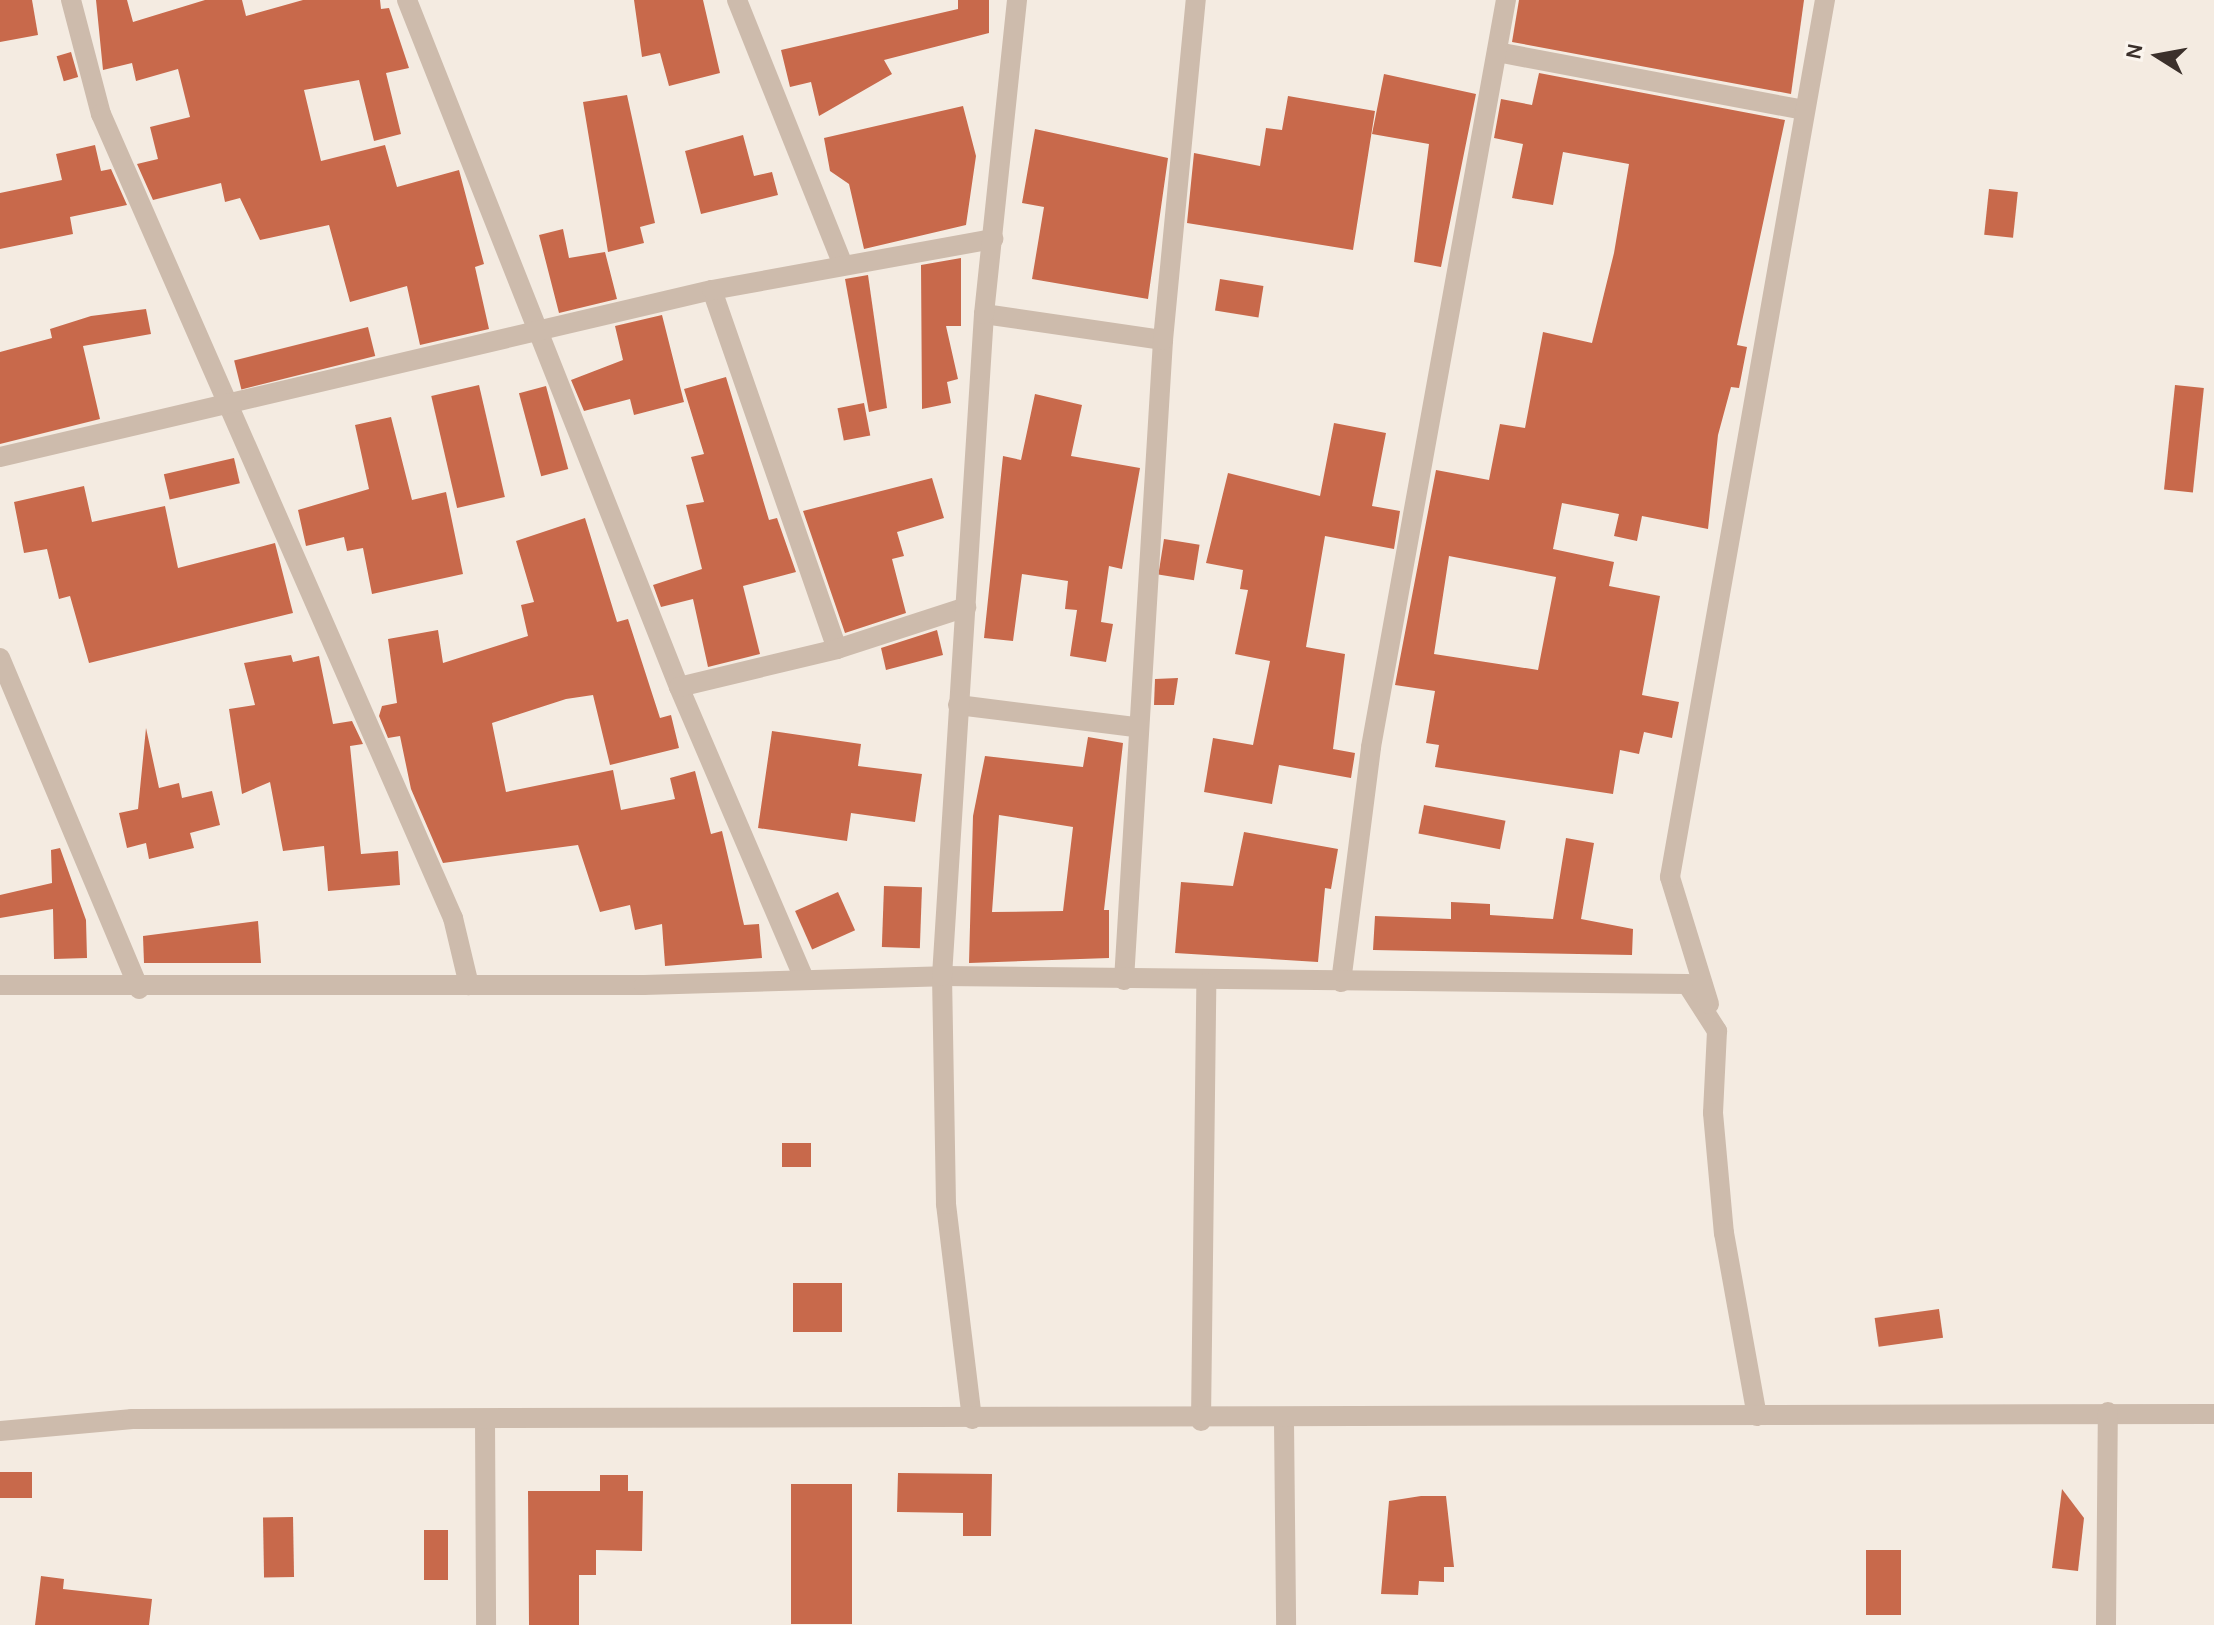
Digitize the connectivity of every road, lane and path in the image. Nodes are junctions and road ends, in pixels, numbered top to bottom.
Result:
1 (71, 0) edge
2 (407, 0) edge
3 (737, 0) edge
4 (1017, 0) edge
5 (1196, 0) edge
6 (1506, 0) edge
7 (1825, 0) edge
8 (1497, 52) junction
9 (1804, 110) junction
10 (993, 239) junction
11 (842, 262) junction
12 (712, 290) junction
13 (984, 314) junction
14 (543, 332) junction
15 (1163, 340) junction
16 (235, 408) junction
17 (0, 457) edge
18 (966, 607) junction
19 (837, 649) junction
20 (0, 658) edge
21 (679, 687) junction
22 (958, 705) junction
23 (1135, 727) junction
24 (942, 976) junction
25 (804, 978) junction
26 (1124, 980) junction
27 (1341, 982) junction
28 (1206, 983) junction
29 (0, 985) edge
30 (469, 985) junction
31 (139, 989) junction
32 (1717, 1031) junction
33 (2108, 1412) junction
34 (2214, 1414) edge
35 (1757, 1416) junction
36 (485, 1419) junction
37 (972, 1419) junction
38 (1201, 1421) junction
39 (1284, 1422) junction
40 (0, 1431) edge
41 (486, 1625) edge
42 (1286, 1625) edge
43 (2106, 1625) edge

1 - 16 street
2 - 14 street
3 - 11 street
4 - 10 street
5 - 15 street
6 - 8 street
7 - 9 street
8 - 9 street
8 - 27 street
9 - 32 street
10 - 11 street
10 - 13 street
11 - 12 street
12 - 14 street
12 - 19 street
13 - 15 street
13 - 18 street
14 - 16 street
14 - 21 street
15 - 23 street
16 - 17 street
16 - 30 street
18 - 19 street
18 - 22 street
19 - 21 street
20 - 31 street
21 - 25 street
22 - 23 street
22 - 24 street
23 - 26 street
24 - 25 street
24 - 26 street
24 - 37 street
25 - 30 street
26 - 28 street
27 - 28 street
27 - 32 street
28 - 38 street
29 - 31 street
30 - 31 street
32 - 35 street
33 - 34 street
33 - 35 street
33 - 43 street
35 - 39 street
36 - 37 street
36 - 40 street
36 - 41 street
37 - 38 street
38 - 39 street
39 - 42 street

